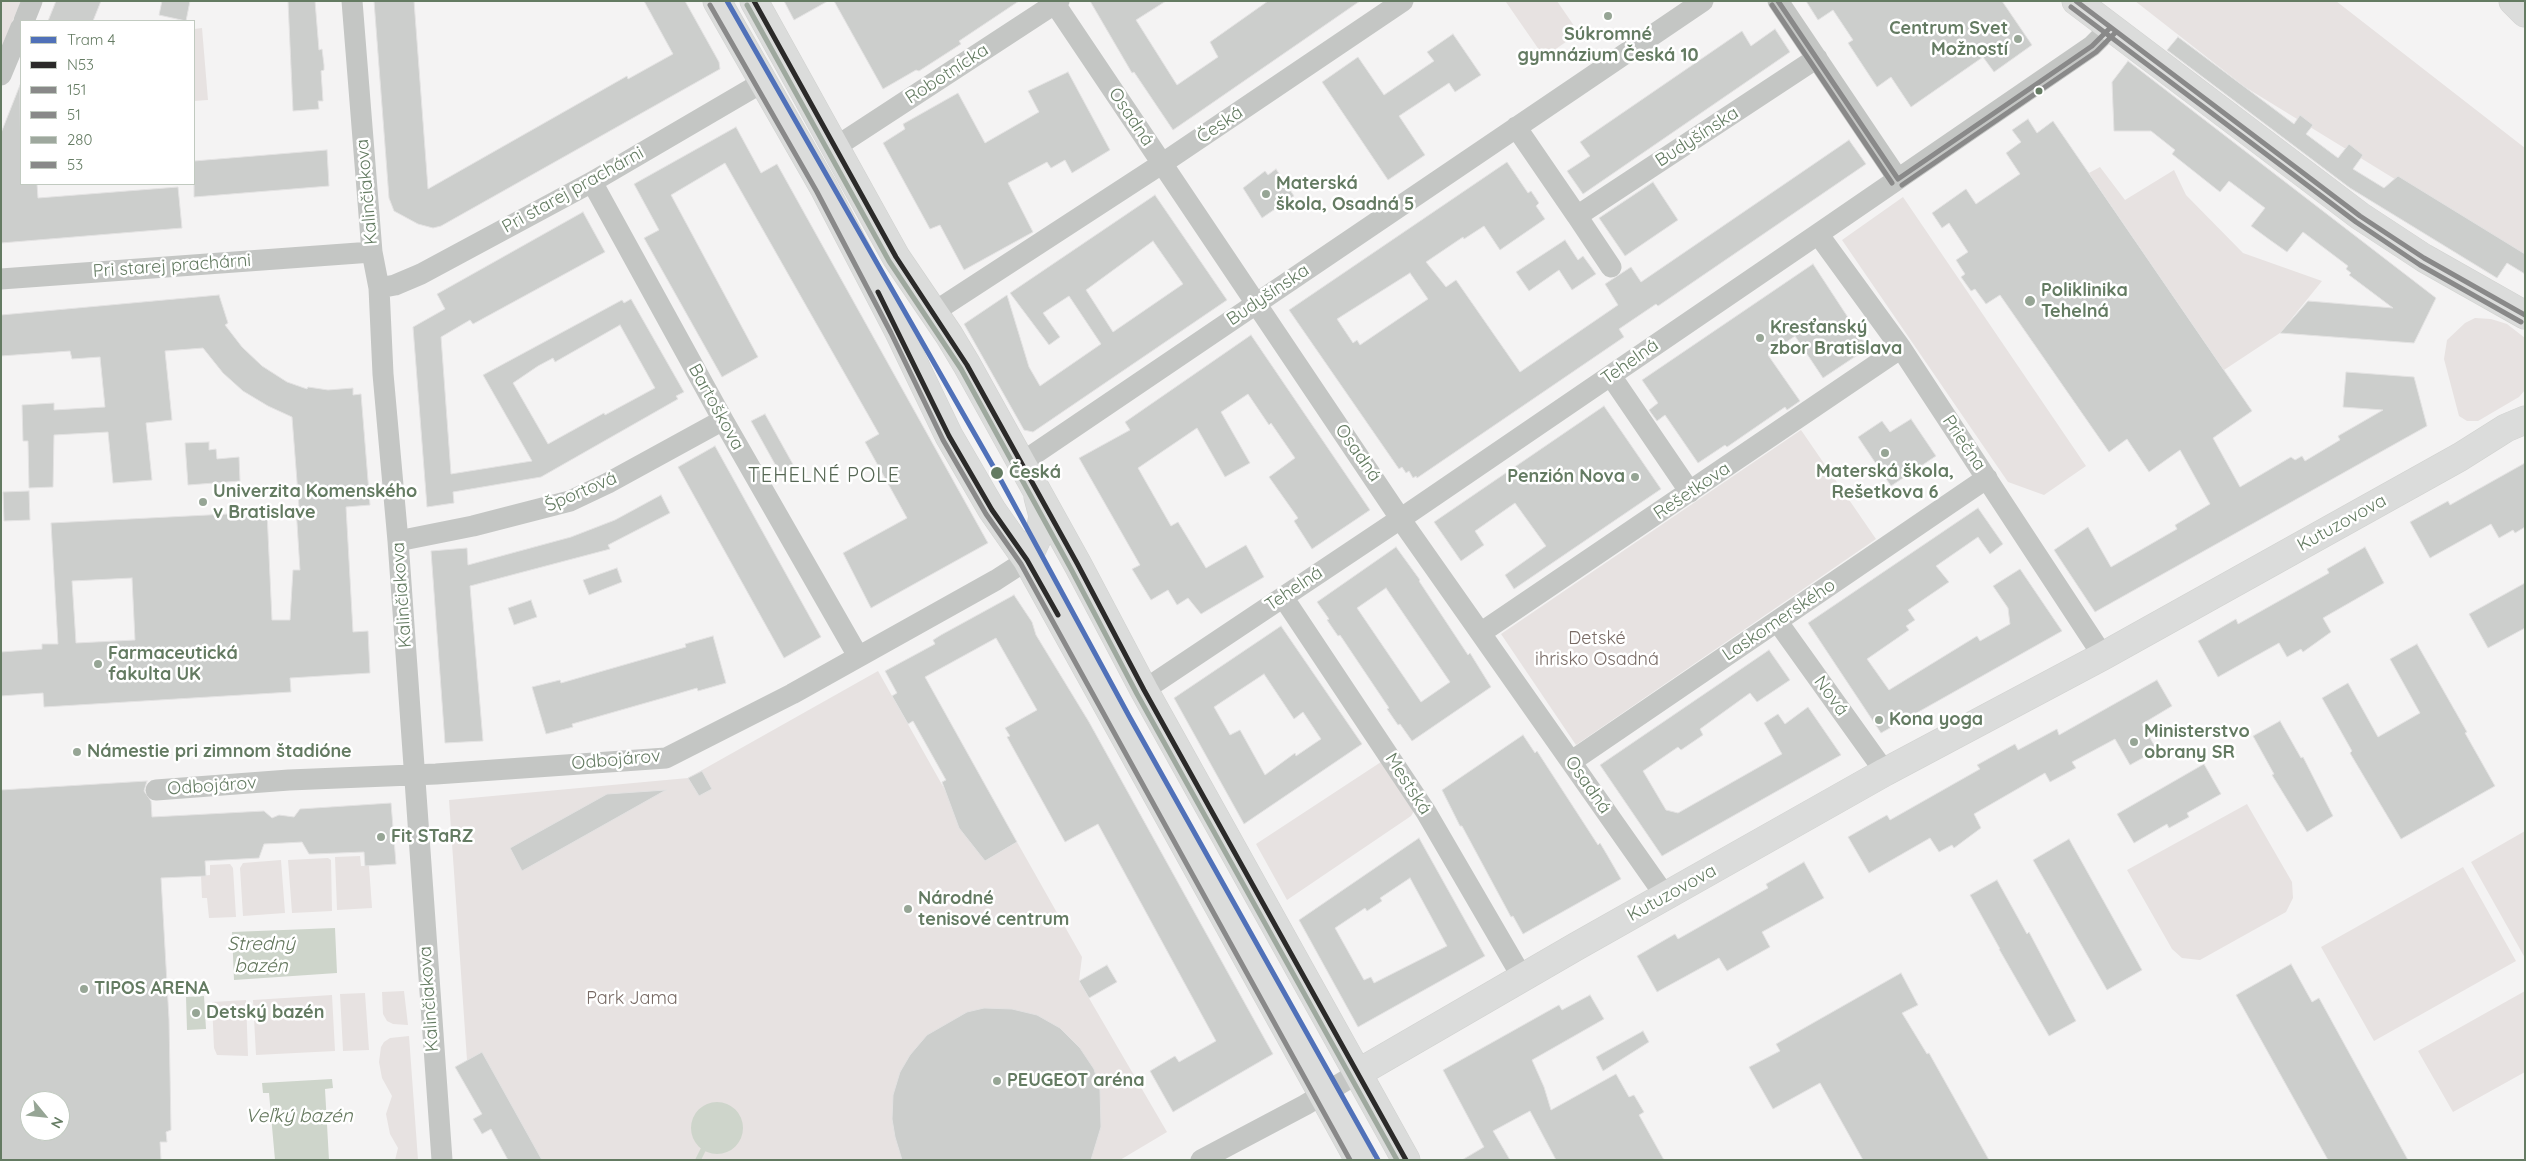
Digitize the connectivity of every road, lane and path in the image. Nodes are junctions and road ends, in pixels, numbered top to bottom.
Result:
1 (32, 1) edge
2 (352, 1) edge
3 (717, 1) edge
4 (754, 1) edge
5 (1403, 1) edge
6 (1703, 1) edge
7 (1778, 1) edge
8 (2076, 1) edge
9 (2513, 1) edge
10 (1057, 3) edge
11 (2525, 13) edge
12 (24, 20) edge
13 (2110, 28) junction
14 (20, 29) edge
15 (1817, 58) junction
16 (1, 75) edge
17 (763, 82) junction
18 (1516, 127) junction
19 (834, 148) junction
20 (1161, 164) junction
21 (1898, 179) junction
22 (592, 182) junction
23 (1577, 216) junction
24 (1818, 234) junction
25 (372, 252) junction
26 (1611, 267) dead end
27 (1, 278) edge
28 (379, 288) junction
29 (1255, 304) junction
30 (934, 312) junction
31 (2525, 315) edge
32 (1901, 348) junction
33 (1611, 376) junction
34 (723, 420) junction
35 (2518, 420) edge
36 (1020, 463) junction
37 (1987, 478) junction
38 (1034, 486) junction
39 (1690, 492) junction
40 (1401, 517) junction
41 (398, 541) junction
42 (1027, 560) junction
43 (1078, 565) junction
44 (1283, 597) junction
45 (1777, 621) junction
46 (1482, 632) junction
47 (858, 656) junction
48 (2103, 656) junction
49 (1144, 690) junction
50 (1572, 762) junction
51 (1885, 772) junction
52 (414, 774) junction
53 (156, 790) dead end
54 (1666, 897) junction
55 (1522, 978) junction
56 (1358, 1073) junction
57 (1323, 1094) junction
58 (442, 1160) edge
59 (1201, 1160) edge
60 (1359, 1160) edge
61 (1406, 1160) edge

1 - 12 street
2 - 25 street, Kalinčiakova
3 - 17 main road
4 - 19 main road
5 - 20 street, Česká
6 - 18 street, Budyšínska
7 - 15 street
8 - 13 main road
9 - 11 main road
10 - 19 street, Robotnícka
10 - 20 street, Osadná
13 - 21 street, Tehelná
13 - 31 main road
14 - 16 street
15 - 21 street
15 - 23 street, Budyšínska
17 - 22 street, Pri starej prachárni
17 - 42 main road
18 - 23 street
18 - 29 street, Budyšínska
19 - 30 main road
20 - 29 street, Osadná
20 - 30 street, Česká
21 - 24 street, Tehelná
22 - 28 street, Pri starej prachárni
22 - 34 street, Bartoškova
23 - 26 street
24 - 32 street, Priečna
24 - 33 street, Tehelná
25 - 27 street, Pri starej prachárni
25 - 28 street, Kalinčiakova
28 - 41 street, Kalinčiakova
29 - 36 street, Budyšínska
29 - 40 street, Osadná
30 - 36 main road
32 - 37 street, Priečna
32 - 39 street, Rešetkova
33 - 39 street
33 - 40 street, Tehelná
34 - 41 street, Športová
34 - 47 street, Bartoškova
35 - 48 main road, Kutuzovova
36 - 38 main road
37 - 45 street, Laskomerského
37 - 48 street, Priečna
38 - 42 main road
38 - 43 main road
39 - 46 street, Rešetkova
40 - 44 street, Tehelná
40 - 46 street, Osadná
41 - 52 street, Kalinčiakova
42 - 43 main road
42 - 47 street, Odbojárov
42 - 57 main road
43 - 49 main road
44 - 49 street, Tehelná
44 - 55 street, Mestská
45 - 50 street, Laskomerského
45 - 51 street, Nová
46 - 50 street, Osadná
47 - 52 street, Odbojárov
48 - 51 main road, Kutuzovova
49 - 56 main road
50 - 54 street, Osadná
51 - 54 main road, Kutuzovova
52 - 53 street, Odbojárov
52 - 58 street, Kalinčiakova
54 - 55 main road, Kutuzovova
55 - 56 main road, Kutuzovova
56 - 57 street, Kutuzovova
56 - 61 main road
57 - 59 street, Kutuzovova
57 - 60 main road

